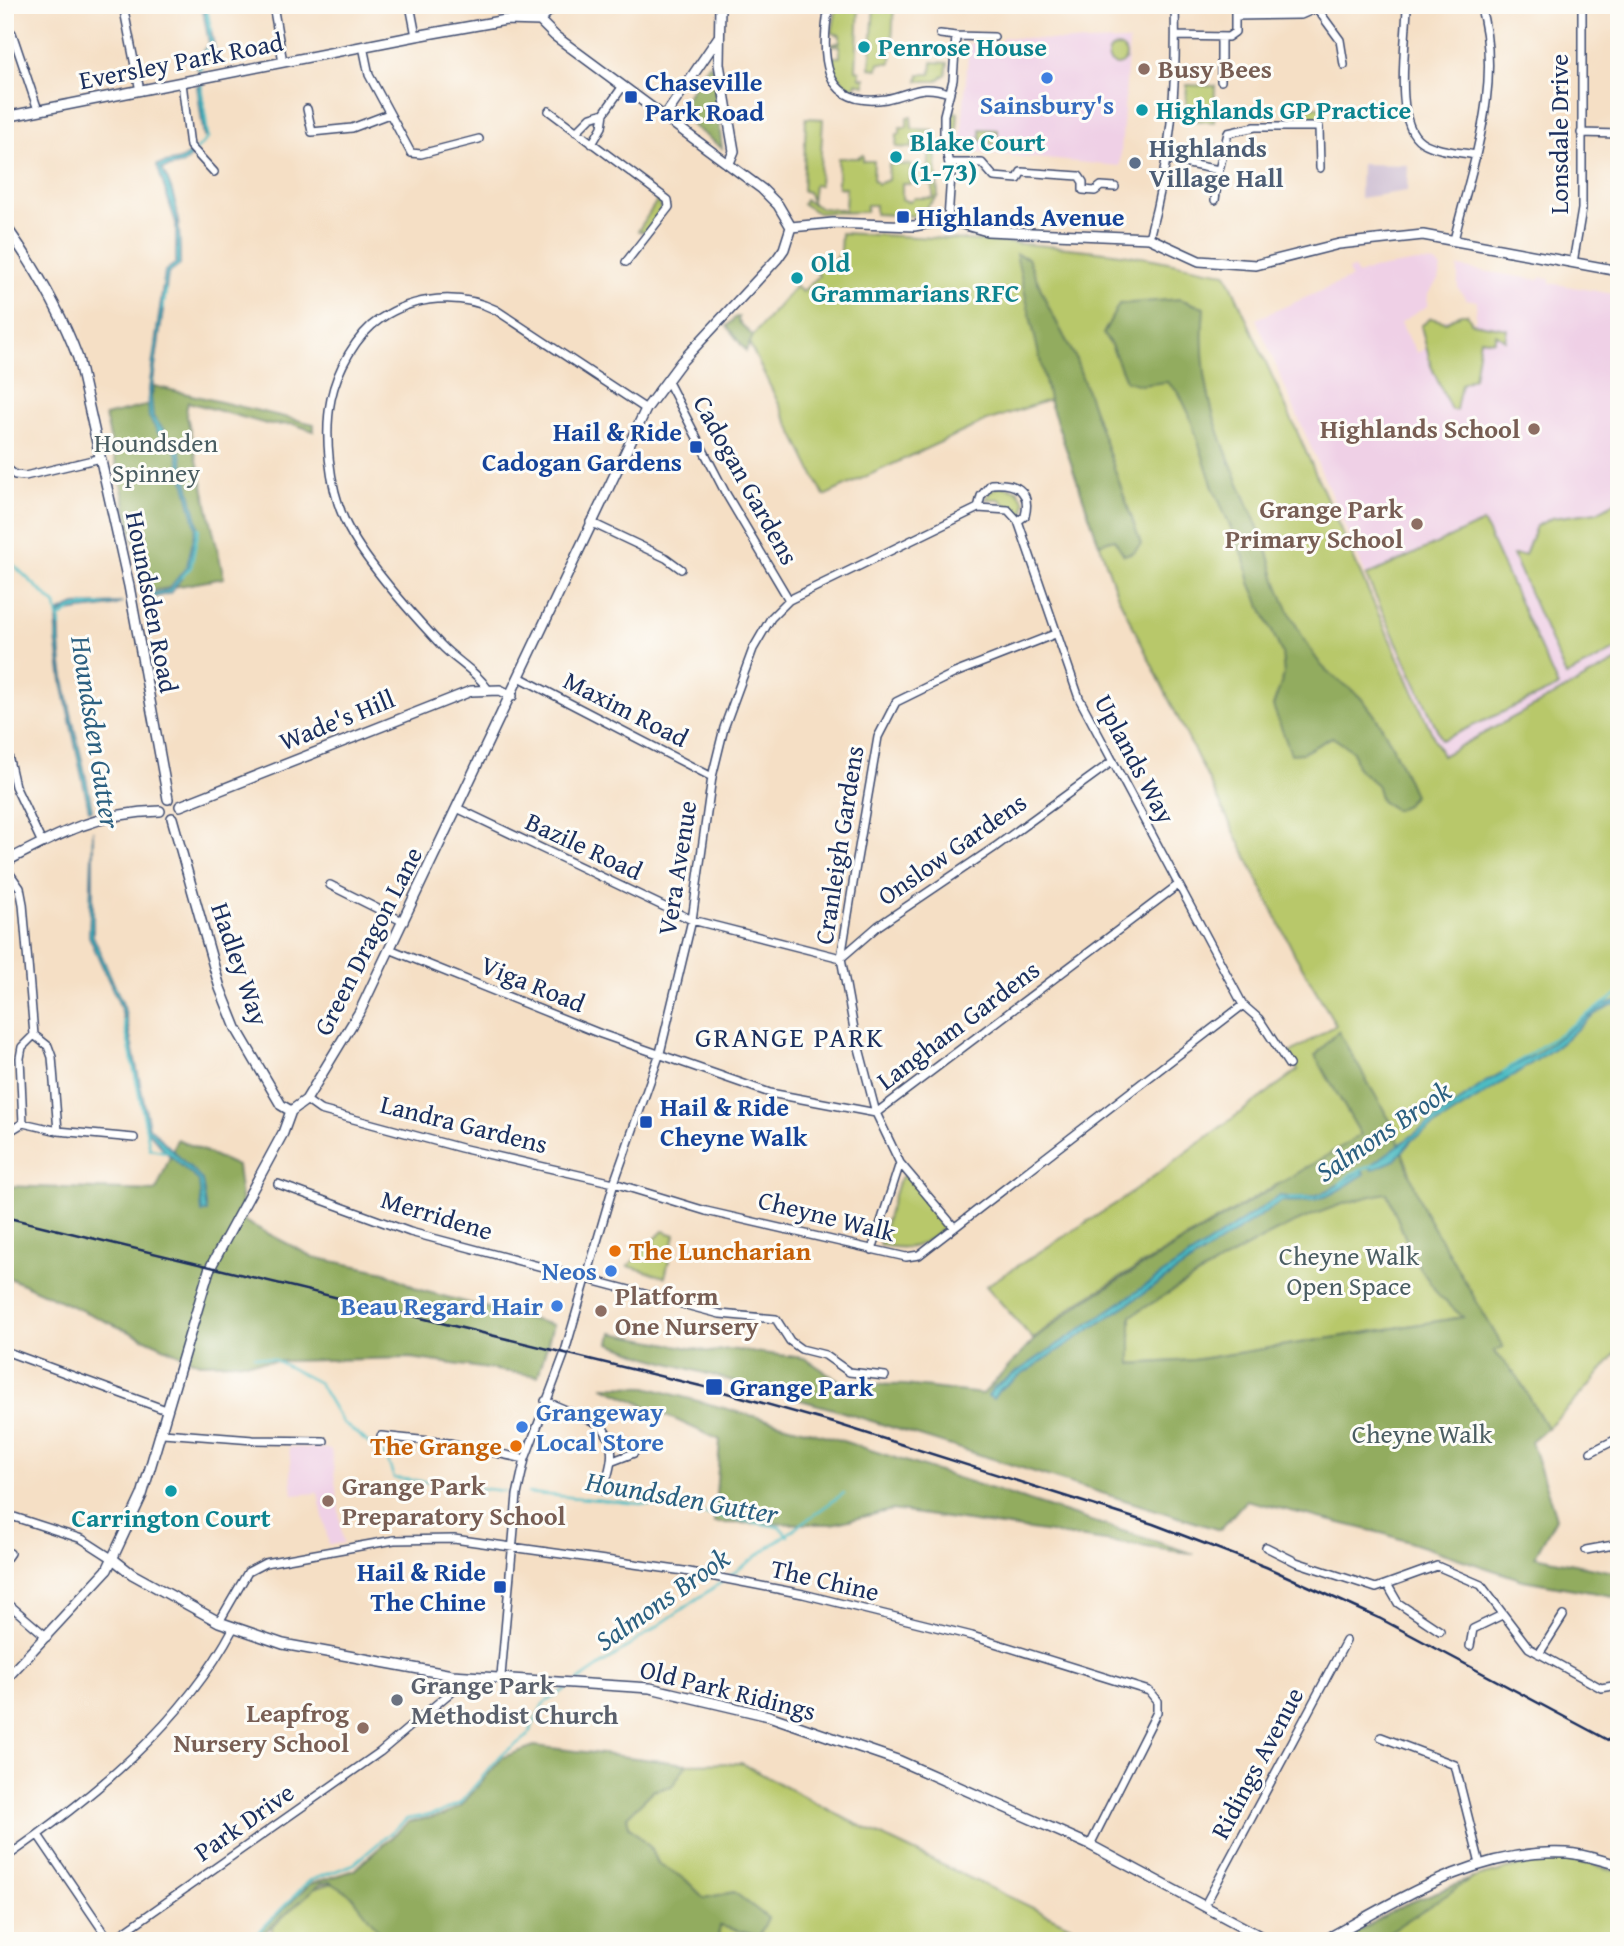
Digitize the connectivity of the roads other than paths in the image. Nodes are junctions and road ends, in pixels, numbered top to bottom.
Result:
1 (123, 5) edge
2 (273, 5) edge
3 (410, 5) edge
4 (556, 5) edge
5 (720, 5) edge
6 (829, 5) edge
7 (1175, 5) edge
8 (1235, 5) edge
9 (1407, 5) edge
10 (1480, 5) edge
11 (1582, 5) edge
12 (1321, 8) edge
13 (1235, 16) junction
14 (540, 21) junction
15 (12, 33) dead end
16 (940, 34) dead end
17 (416, 36) junction
18 (956, 36) junction
19 (1176, 36) junction
20 (994, 37) dead end
21 (1221, 37) junction
22 (718, 38) junction
23 (363, 46) junction
24 (284, 62) junction
25 (1344, 65) dead end
26 (1221, 81) dead end
27 (182, 82) junction
28 (623, 86) junction
29 (140, 91) junction
30 (950, 93) junction
31 (307, 109) dead end
32 (38, 110) junction
33 (549, 111) dead end
34 (604, 113) junction
35 (389, 114) junction
36 (665, 116) junction
37 (5, 117) edge
38 (576, 132) junction
39 (1581, 132) junction
40 (1619, 134) edge
41 (479, 139) dead end
42 (592, 144) junction
43 (1475, 155) junction
44 (1168, 160) junction
45 (729, 163) junction
46 (949, 163) junction
47 (1320, 169) dead end
48 (1219, 170) junction
49 (214, 172) dead end
50 (1115, 187) dead end
51 (1214, 200) dead end
52 (948, 220) junction
53 (5, 225) edge
54 (791, 227) junction
55 (1149, 238) junction
56 (1454, 240) junction
57 (626, 262) dead end
58 (1573, 263) junction
59 (1619, 271) edge
60 (667, 380) junction
61 (646, 410) junction
62 (101, 458) junction
63 (5, 467) edge
64 (978, 508) junction
65 (1018, 521) junction
66 (590, 522) junction
67 (681, 569) dead end
68 (789, 600) junction
69 (1055, 634) junction
70 (521, 678) junction
71 (487, 688) junction
72 (512, 696) junction
73 (5, 741) edge
74 (1113, 761) junction
75 (712, 777) junction
76 (167, 799) junction
77 (180, 806) junction
78 (459, 809) junction
79 (160, 811) junction
80 (172, 818) junction
81 (42, 843) junction
82 (5, 862) edge
83 (5, 867) edge
84 (330, 885) dead end
85 (1178, 885) junction
86 (692, 920) junction
87 (404, 922) junction
88 (392, 950) junction
89 (841, 958) junction
90 (1243, 1005) junction
91 (34, 1035) junction
92 (660, 1053) junction
93 (1289, 1065) dead end
94 (306, 1100) junction
95 (291, 1111) junction
96 (876, 1113) junction
97 (23, 1124) junction
98 (58, 1131) junction
99 (5, 1134) edge
100 (134, 1138) dead end
101 (900, 1163) junction
102 (614, 1183) junction
103 (278, 1184) dead end
104 (954, 1227) junction
105 (872, 1250) junction
106 (586, 1279) junction
107 (5, 1351) edge
108 (885, 1376) dead end
109 (545, 1401) junction
110 (166, 1410) junction
111 (163, 1433) junction
112 (381, 1436) dead end
113 (1619, 1438) edge
114 (324, 1441) dead end
115 (1591, 1452) dead end
116 (634, 1453) dead end
117 (525, 1459) junction
118 (613, 1461) junction
119 (603, 1491) dead end
120 (5, 1514) edge
121 (1619, 1544) edge
122 (512, 1546) junction
123 (1265, 1547) dead end
124 (1586, 1550) dead end
125 (113, 1559) junction
126 (1387, 1584) junction
127 (5, 1601) edge
128 (1502, 1615) junction
129 (1563, 1616) dead end
130 (219, 1622) junction
131 (234, 1627) junction
132 (1440, 1631) dead end
133 (47, 1637) junction
134 (1346, 1641) dead end
135 (1469, 1646) dead end
136 (1539, 1654) junction
137 (456, 1675) junction
138 (501, 1676) junction
139 (5, 1680) edge
140 (1619, 1685) edge
141 (1381, 1737) dead end
142 (38, 1835) junction
143 (1090, 1845) junction
144 (5, 1858) edge
145 (1480, 1864) junction
146 (1619, 1865) edge
147 (1205, 1905) junction
148 (110, 1941) edge
149 (1269, 1941) edge
150 (1323, 1941) edge

1 - 29 street
2 - 24 street
3 - 17 street
4 - 14 street
5 - 22 street
6 - 30 street
7 - 19 street
8 - 13 street
9 - 43 street
10 - 43 street
11 - 39 street, Lonsdale Drive
12 - 13 street
12 - 25 street
13 - 21 street
14 - 17 street, Eversley Park Road
14 - 28 street
15 - 32 street
16 - 18 street
17 - 23 street, Eversley Park Road
18 - 20 street
18 - 30 street
19 - 21 street
19 - 44 street
21 - 26 street
22 - 36 street
22 - 45 street
23 - 24 street, Eversley Park Road
23 - 35 street
24 - 27 street, Eversley Park Road
27 - 29 street, Eversley Park Road
27 - 49 street
28 - 34 street
28 - 36 street
29 - 32 street, Eversley Park Road
30 - 46 street
31 - 35 street
32 - 37 street, Eversley Park Road
33 - 38 street
34 - 38 street
34 - 42 street
35 - 41 street
36 - 45 street
38 - 42 street
39 - 40 street
39 - 58 street, Lonsdale Drive
42 - 57 street
43 - 56 street
44 - 48 street
44 - 55 street
45 - 54 street
46 - 50 street
46 - 52 street
47 - 48 street
48 - 51 street
52 - 54 street
52 - 55 street
53 - 62 street, Houndsden Road
54 - 60 street, Green Dragon Lane
55 - 56 street
56 - 58 street
58 - 59 street
60 - 61 street, Green Dragon Lane
60 - 68 street, Cadogan Gardens
61 - 66 street, Green Dragon Lane
61 - 71 street
62 - 63 street
62 - 76 street, Houndsden Road
64 - 65 street
64 - 65 street, Uplands Way
64 - 68 street, Vera Avenue
65 - 69 street, Uplands Way
66 - 67 street
66 - 70 street, Green Dragon Lane
68 - 75 street, Vera Avenue
69 - 74 street, Uplands Way
69 - 89 street, Cranleigh Gardens
70 - 72 street, Green Dragon Lane
70 - 75 street, Maxim Road
71 - 72 street
71 - 77 street, Wade's Hill
72 - 78 street, Green Dragon Lane
73 - 81 street
74 - 85 street, Uplands Way
74 - 89 street, Onslow Gardens
75 - 86 street, Vera Avenue
76 - 77 street
76 - 79 street
77 - 80 street
78 - 86 street, Bazile Road
78 - 87 street, Green Dragon Lane
79 - 80 street
79 - 81 street
80 - 95 street, Hadley Way
81 - 82 street
83 - 91 street
84 - 87 street
85 - 90 street, Uplands Way
85 - 96 street, Langham Gardens
86 - 89 street
86 - 92 street, Vera Avenue
87 - 88 street, Green Dragon Lane
88 - 92 street, Viga Road
88 - 94 street, Green Dragon Lane
89 - 96 street, Cranleigh Gardens
90 - 93 street, Uplands Way
90 - 104 street, Cheyne Walk
91 - 97 street
91 - 98 street
92 - 96 street, Langham Gardens
92 - 102 street, Vera Avenue
94 - 95 street, Green Dragon Lane
94 - 102 street, Landra Gardens
95 - 110 street
96 - 101 street, Cranleigh Gardens
97 - 98 street
97 - 99 street
98 - 100 street
101 - 104 street, Cranleigh Gardens
101 - 105 street
102 - 105 street, Cheyne Walk
102 - 106 street, Vera Avenue
103 - 106 street, Merridene
104 - 105 street, Cheyne Walk
106 - 108 street, Merridene
106 - 109 street, Vera Avenue
107 - 110 street
109 - 117 street, Vera Avenue
109 - 118 street
110 - 111 street
111 - 114 street
111 - 125 street
112 - 117 street
113 - 115 street
116 - 118 street
117 - 122 street, Vera Avenue
118 - 119 street
120 - 125 street
121 - 124 street
122 - 130 street, The Chine
122 - 138 street, Vera Avenue
122 - 143 street, The Chine
123 - 126 street
125 - 130 street, Old Park Ridings
125 - 133 street
126 - 128 street
126 - 132 street
127 - 133 street
128 - 135 street
128 - 136 street
129 - 136 street
130 - 131 street, Old Park Ridings
131 - 137 street, Old Park Ridings
131 - 142 street
133 - 139 street
134 - 147 street, Ridings Avenue
136 - 140 street
137 - 138 street, Old Park Ridings
137 - 148 street, Park Drive
138 - 143 street, Old Park Ridings
141 - 145 street
142 - 144 street
142 - 148 street
143 - 147 street, Old Park Ridings
145 - 146 street
145 - 150 street
147 - 149 street, Old Park Ridings

